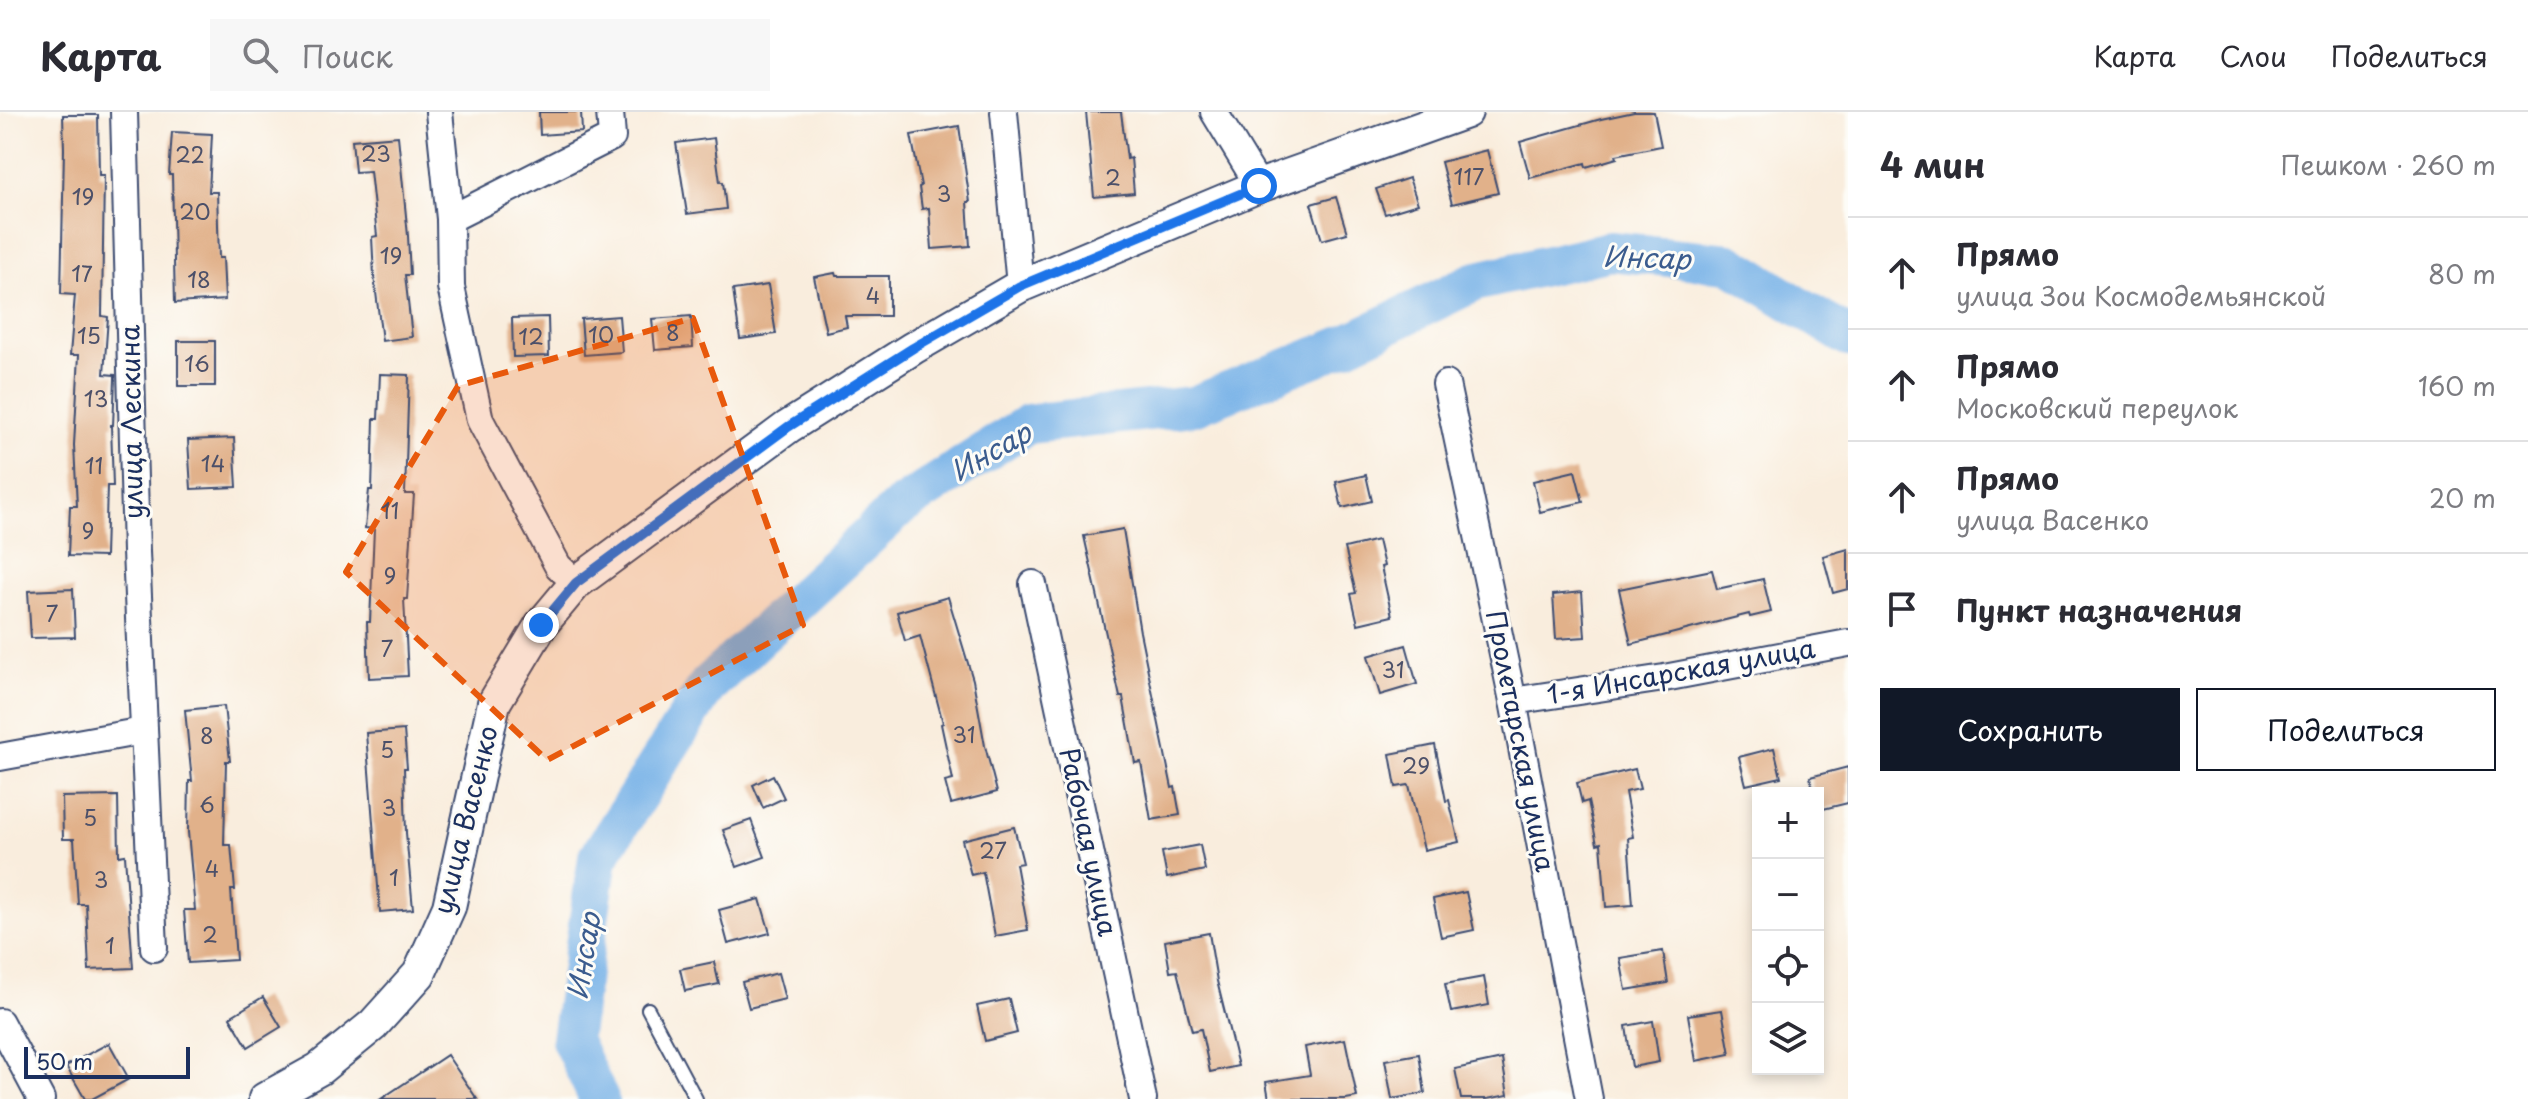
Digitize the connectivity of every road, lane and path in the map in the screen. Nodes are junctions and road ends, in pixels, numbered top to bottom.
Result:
1 (124, 112) edge
2 (439, 112) edge
3 (610, 112) edge
4 (1004, 112) edge
5 (1214, 112) edge
6 (1466, 112) edge
7 (1259, 186) junction
8 (450, 219) junction
9 (1020, 286) junction
10 (1446, 384) dead end
11 (576, 583) junction
12 (1033, 584) dead end
13 (1848, 643) edge
14 (1513, 701) junction
15 (143, 731) junction
16 (0, 757) edge
17 (154, 948) dead end
18 (648, 1009) dead end
19 (0, 1022) edge
20 (41, 1099) edge
21 (265, 1099) edge
22 (696, 1099) edge
23 (1143, 1099) edge
24 (1589, 1099) edge

1 - 15 street, улица Лескина
2 - 8 street
3 - 8 street
4 - 9 street
5 - 7 street
6 - 7 street, улица Васенко
7 - 9 street, улица Васенко
8 - 11 street
9 - 11 street, улица Васенко
10 - 14 street, Пролетарская улица
11 - 21 street, улица Васенко
12 - 23 street, Рабочая улица
13 - 14 street, 1-я Инсарская улица
14 - 24 street, Пролетарская улица
15 - 16 street
15 - 17 street, улица Лескина
18 - 22 lane
19 - 20 street

